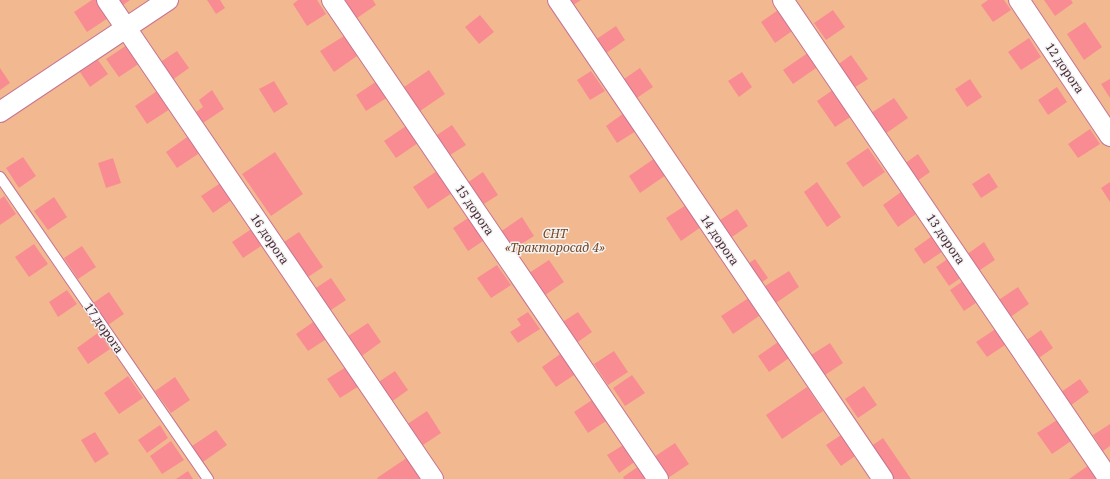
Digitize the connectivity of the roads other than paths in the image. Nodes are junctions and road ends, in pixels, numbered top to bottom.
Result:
1 (107, 0) edge
2 (168, 0) edge
3 (332, 0) edge
4 (558, 0) edge
5 (783, 0) edge
6 (1019, 0) edge
7 (126, 28) junction
8 (0, 112) edge
9 (1110, 136) edge
10 (0, 176) edge
11 (208, 479) edge
12 (433, 479) edge
13 (658, 479) edge
14 (883, 479) edge
15 (1109, 479) edge

1 - 7 street, 16 дорога
2 - 7 street
3 - 13 street, 15 дорога
4 - 14 street, 14 дорога
5 - 15 street, 13 дорога
6 - 9 street, 12 дорога
7 - 8 street
7 - 12 street, 16 дорога
10 - 11 lane, 17 дорога

